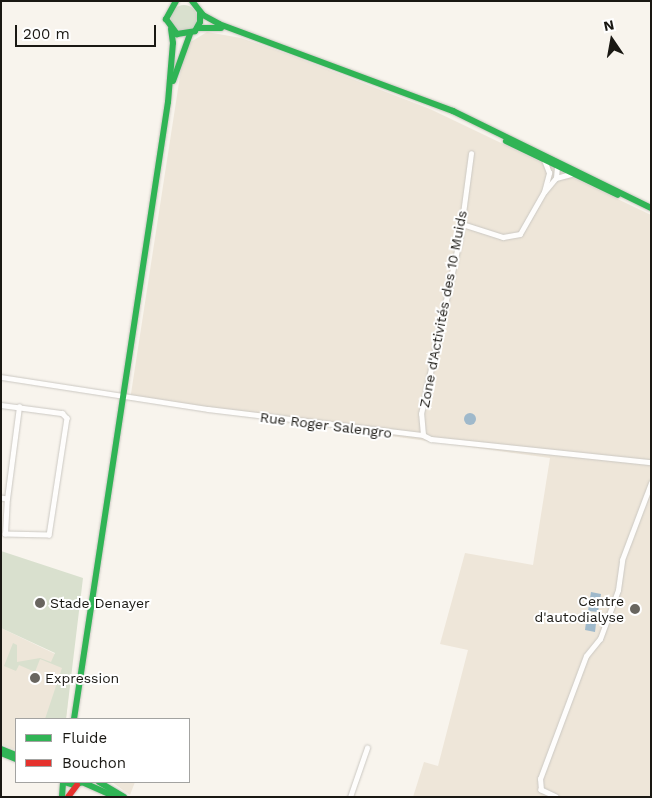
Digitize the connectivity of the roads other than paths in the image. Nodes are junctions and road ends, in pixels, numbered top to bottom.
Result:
1 (187, 1) edge
2 (177, 2) edge
3 (193, 3) edge
4 (200, 12) junction
5 (198, 28) junction
6 (171, 30) junction
7 (190, 34) junction
8 (248, 35) junction
9 (168, 102) junction
10 (434, 105) junction
11 (471, 154) dead end
12 (552, 158) junction
13 (543, 159) junction
14 (565, 164) junction
15 (557, 166) junction
16 (549, 175) junction
17 (577, 176) junction
18 (556, 178) junction
19 (544, 192) junction
20 (651, 208) edge
21 (462, 224) junction
22 (1, 377) edge
23 (122, 395) junction
24 (1, 405) edge
25 (19, 407) junction
26 (423, 435) junction
27 (651, 462) edge
28 (651, 483) edge
29 (1, 498) edge
30 (7, 499) junction
31 (74, 718) edge
32 (367, 748) dead end
33 (1, 749) edge
34 (1, 754) edge
35 (15, 755) edge
36 (15, 759) edge
37 (64, 783) edge
38 (81, 783) edge
39 (102, 783) edge
40 (62, 797) edge
41 (68, 797) edge
42 (116, 797) edge
43 (124, 797) edge
44 (350, 797) edge
45 (556, 797) edge

1 - 3 main road
2 - 6 main road
3 - 4 main road
4 - 5 main road
4 - 8 main road
5 - 7 main road
5 - 8 main road
6 - 7 main road
6 - 9 main road
7 - 9 main road
8 - 10 main road
9 - 23 main road
10 - 12 main road
10 - 13 main road
11 - 21 street, Zone d'Activités des 10 Muids
12 - 14 main road
12 - 15 street
13 - 15 main road
13 - 16 street
14 - 15 street
14 - 20 main road
15 - 16 street
15 - 17 main road
15 - 18 street
16 - 19 street
17 - 18 street
17 - 20 main road
18 - 19 street
19 - 21 street
21 - 26 street, Zone d'Activités des 10 Muids
22 - 23 street, Rue Roger Salengro
23 - 26 street, Rue Roger Salengro
23 - 31 main road
24 - 25 street
25 - 30 street
25 - 30 street
26 - 27 street, Rue Roger Salengro
28 - 45 street
29 - 30 street
32 - 44 street
33 - 35 main road
34 - 36 main road
37 - 40 main road
38 - 41 main road
38 - 42 main road
39 - 43 main road

